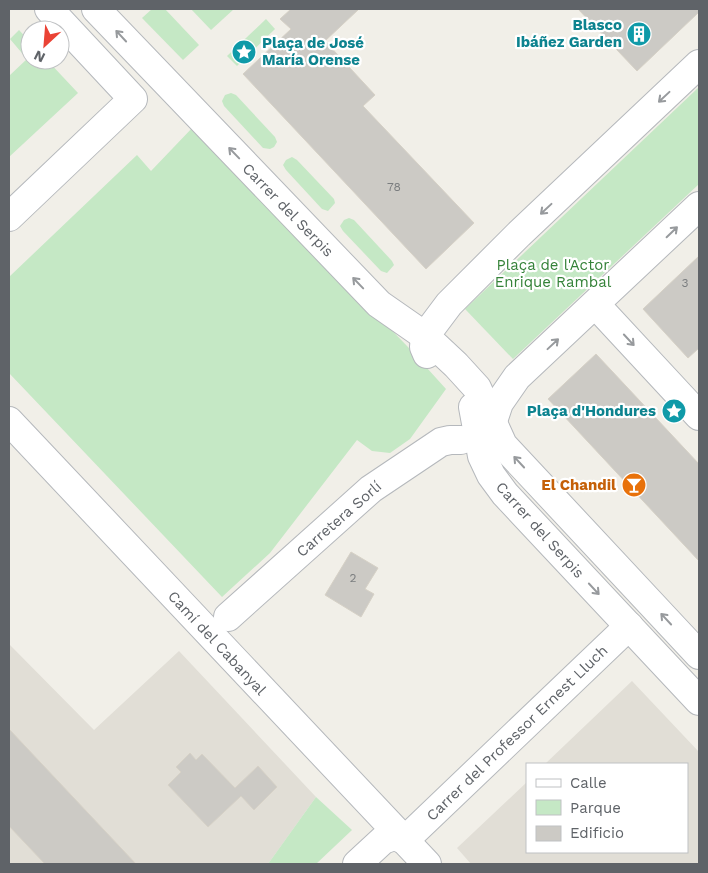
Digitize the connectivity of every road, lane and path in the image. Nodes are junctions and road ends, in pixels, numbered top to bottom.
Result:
1 (49, 9) edge
2 (96, 9) edge
3 (699, 64) edge
4 (158, 75) junction
5 (133, 99) junction
6 (699, 206) edge
7 (9, 217) edge
8 (449, 304) junction
9 (596, 305) junction
10 (394, 316) junction
11 (425, 336) junction
12 (517, 376) junction
13 (699, 416) edge
14 (9, 421) edge
15 (493, 421) junction
16 (461, 440) dead end
17 (228, 617) dead end
18 (629, 626) junction
19 (699, 655) edge
20 (699, 701) edge
21 (402, 852) edge
22 (357, 864) edge
23 (427, 864) edge

1 - 5 street
4 -> 2 street, Carrer del Serpis
3 -> 8 street
4 - 5 street
10 -> 4 street, Carrer del Serpis
5 - 7 street
9 -> 6 street
8 - 10 street
8 - 11 street
8 - 12 street
12 -> 9 street
9 -> 13 street
10 - 11 street, Carrer del Serpis
11 - 15 street, Carrer del Serpis
11 -> 18 street, Carrer del Serpis
12 - 15 street
14 - 21 street, Camí del Cabanyal
19 -> 15 street, Carrer del Serpis
16 - 17 street, Carretera Sorlí
18 - 20 street, Carrer del Serpis
18 - 21 street, Carrer del Professor Ernest Lluch
21 - 22 street
21 - 23 street, Camí del Cabanyal

